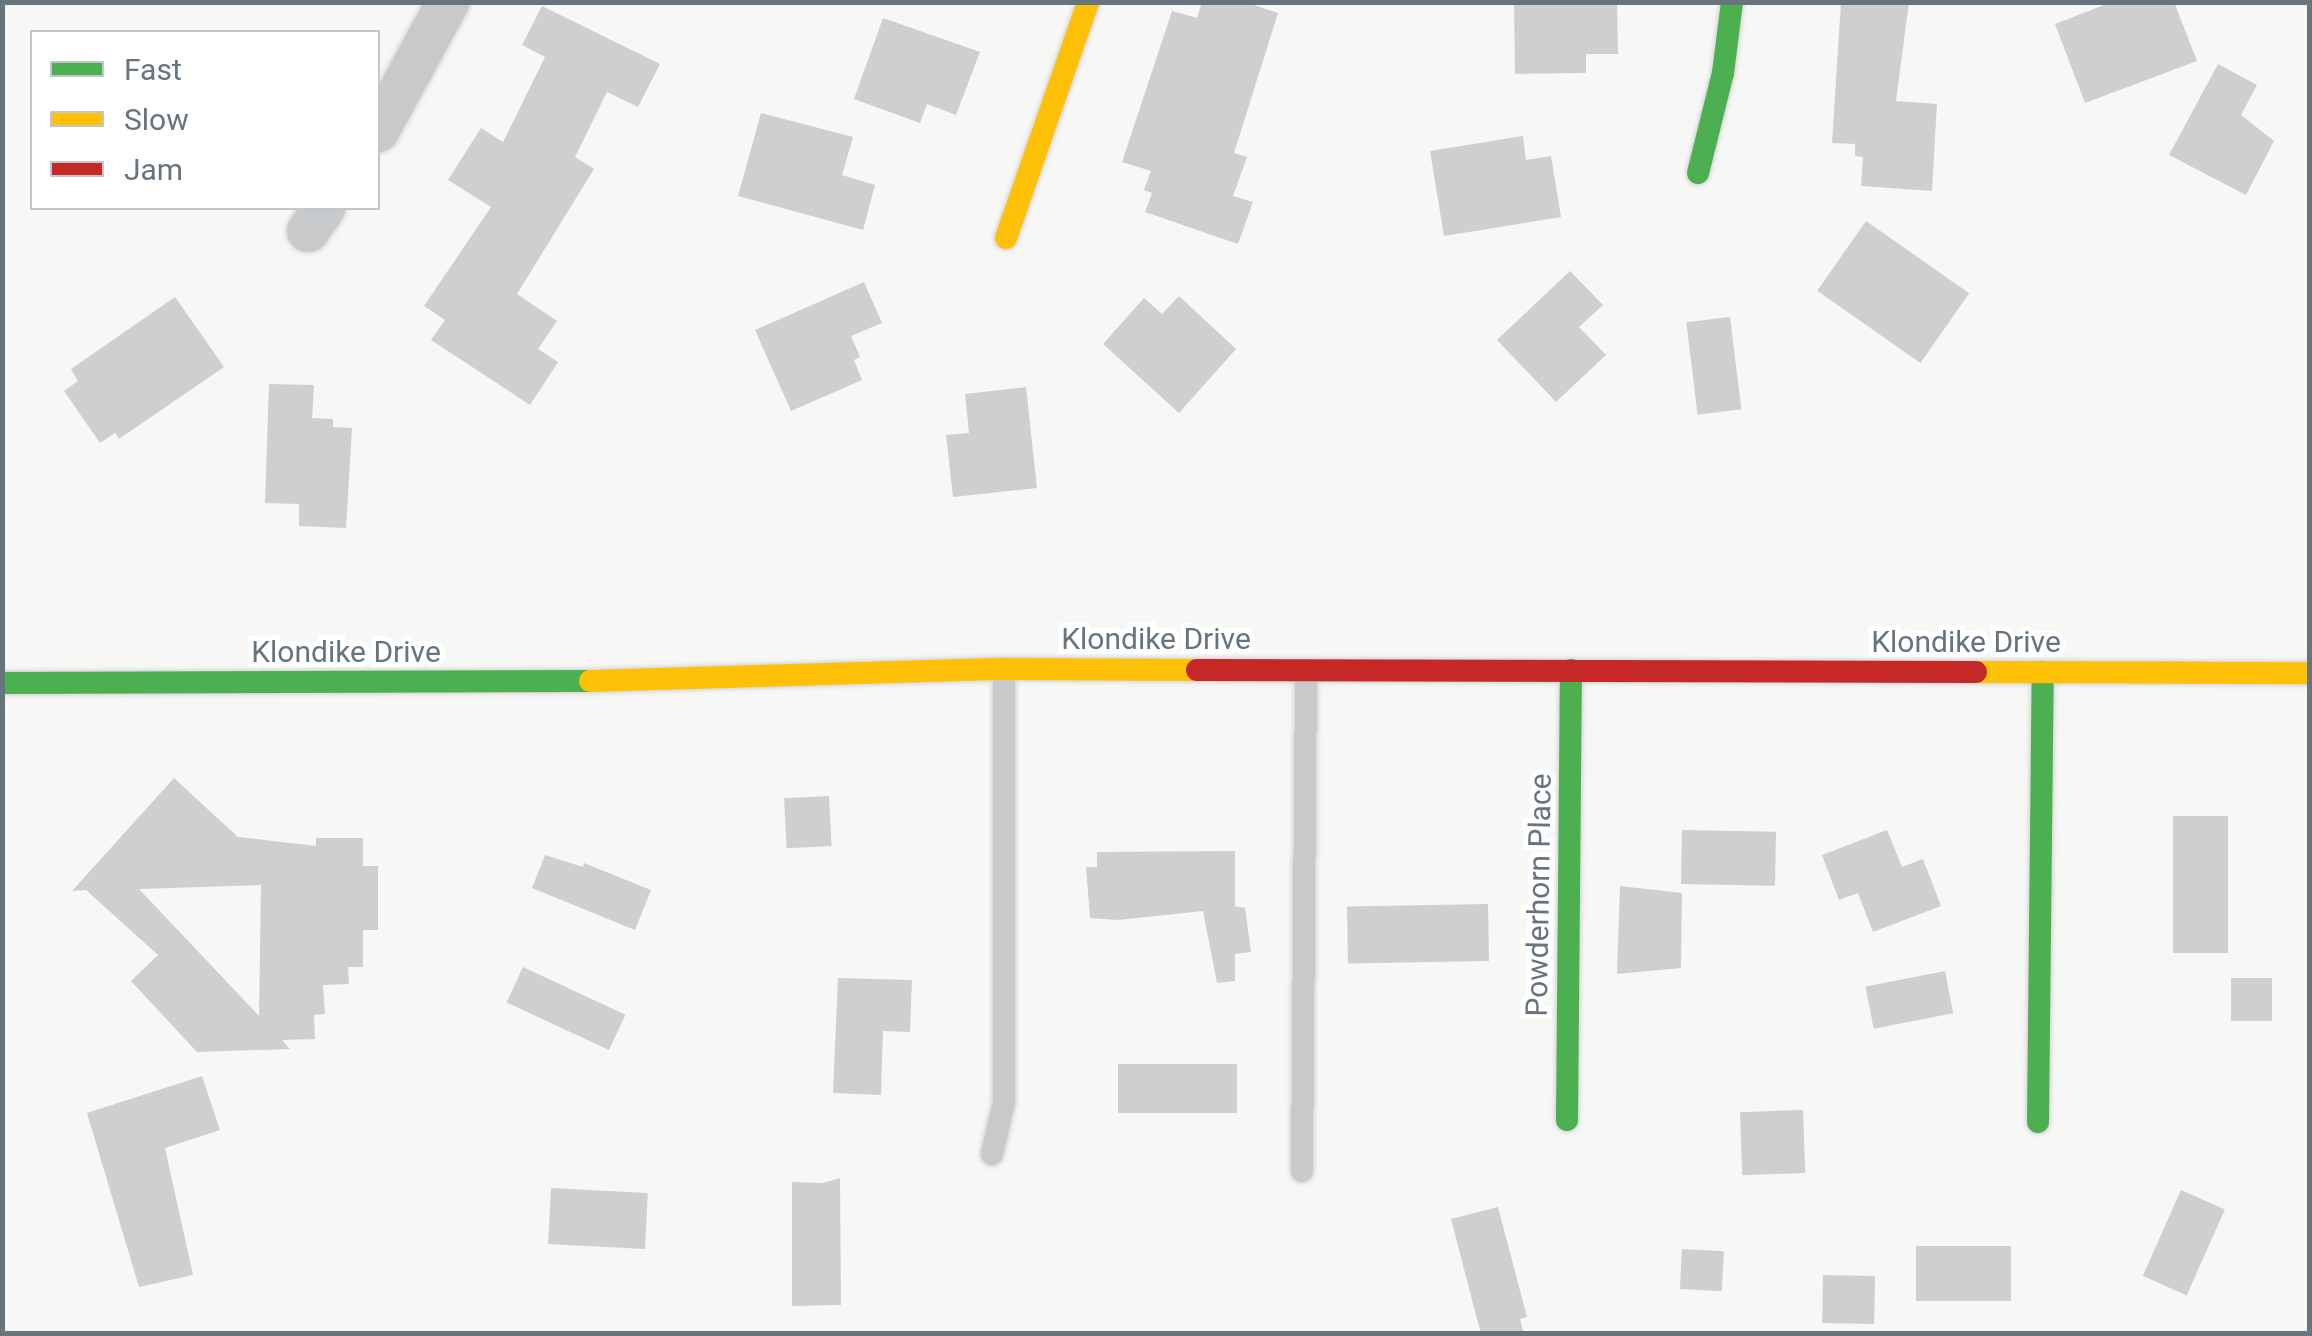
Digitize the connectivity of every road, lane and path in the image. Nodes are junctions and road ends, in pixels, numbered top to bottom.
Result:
1 (448, 2) edge
2 (1088, 2) edge
3 (1732, 2) edge
4 (380, 128) edge
5 (1698, 172) dead end
6 (1006, 238) dead end
7 (1004, 669) junction
8 (1306, 670) junction
9 (1571, 670) junction
10 (2043, 672) junction
11 (2310, 673) edge
12 (2, 683) edge
13 (1567, 1120) dead end
14 (2038, 1122) dead end
15 (992, 1154) dead end
16 (1302, 1172) dead end

1 - 4 street
2 - 6 street
3 - 5 street
7 - 8 street, Klondike Drive
7 - 12 street, Klondike Drive
7 - 15 lane
8 - 9 street, Klondike Drive
8 - 16 lane
9 - 10 street, Klondike Drive
9 - 13 street, Powderhorn Place
10 - 11 street, Klondike Drive
10 - 14 street

